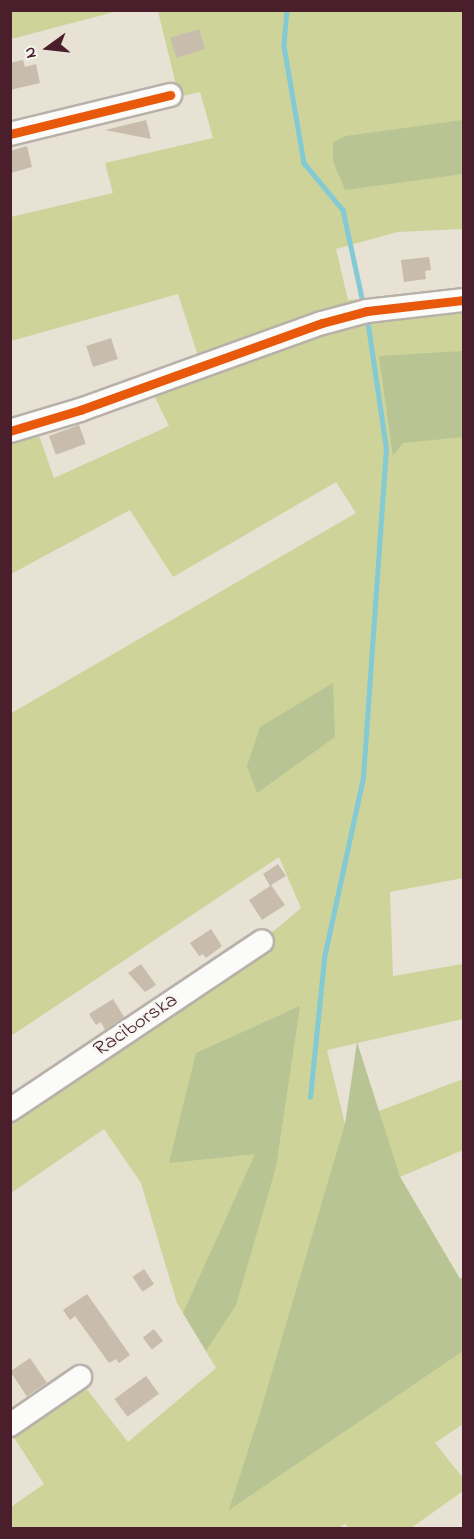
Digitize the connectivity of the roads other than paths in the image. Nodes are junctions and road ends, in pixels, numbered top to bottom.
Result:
1 (170, 95) dead end
2 (10, 134) edge
3 (464, 300) edge
4 (10, 431) edge
5 (262, 941) dead end
6 (10, 1110) edge
7 (80, 1377) dead end
8 (10, 1425) edge

1 - 2 street
3 - 4 street
5 - 6 street, Raciborska
7 - 8 street

